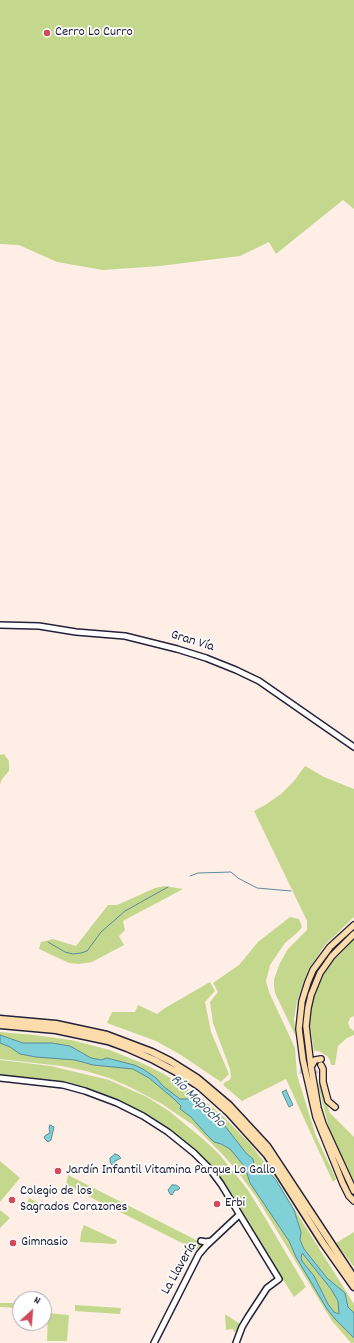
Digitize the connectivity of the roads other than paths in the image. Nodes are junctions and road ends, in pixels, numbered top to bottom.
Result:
1 (0, 625) edge
2 (354, 747) edge
3 (354, 925) edge
4 (354, 934) edge
5 (0, 1019) edge
6 (0, 1025) edge
7 (309, 1053) junction
8 (321, 1065) dead end
9 (311, 1067) junction
10 (302, 1074) dead end
11 (316, 1074) dead end
12 (0, 1078) edge
13 (312, 1091) junction
14 (335, 1107) dead end
15 (354, 1191) edge
16 (354, 1201) edge
17 (239, 1215) junction
18 (201, 1241) dead end
19 (211, 1242) junction
20 (351, 1279) edge
21 (354, 1288) edge
22 (154, 1343) edge
23 (236, 1343) edge

1 - 2 street, Gran Vía
3 - 13 main road
4 - 7 main road
5 - 20 highway
6 - 20 highway
7 - 9 main road
7 - 9 main road
8 - 14 main road
9 - 13 main road
10 - 13 main road
11 - 13 main road
12 - 17 street
13 - 15 main road
13 - 16 main road
17 - 19 street, La Llavería
17 - 23 street
18 - 19 street
19 - 22 street, La Llavería
20 - 21 highway

